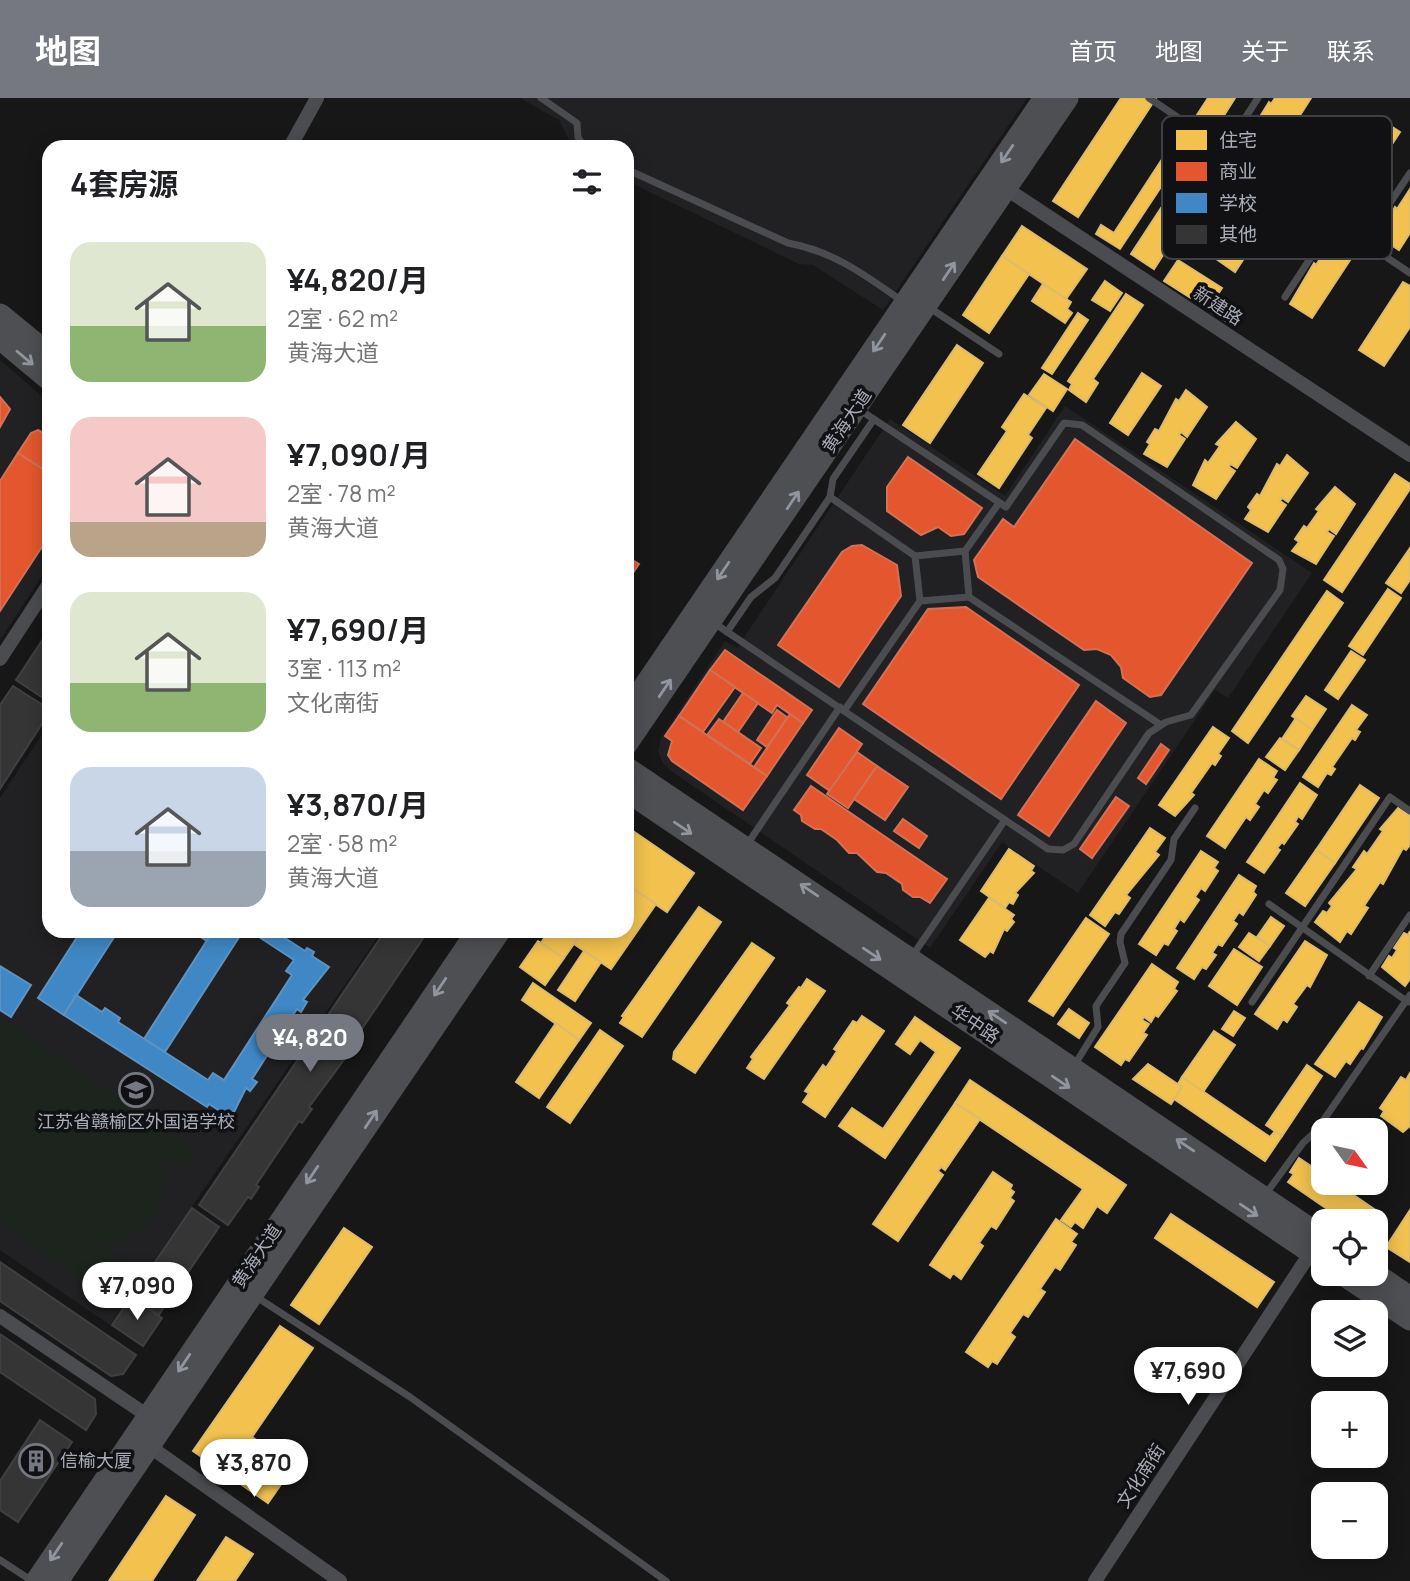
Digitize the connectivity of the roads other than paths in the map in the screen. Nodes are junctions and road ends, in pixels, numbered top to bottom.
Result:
1 (317, 98) edge
2 (541, 98) edge
3 (1045, 98) edge
4 (1067, 98) edge
5 (1149, 98) edge
6 (1258, 98) edge
7 (1175, 116) edge
8 (1246, 116) edge
9 (294, 140) edge
10 (580, 140) edge
11 (634, 173) edge
12 (1410, 173) edge
13 (1005, 188) junction
14 (1392, 200) edge
15 (1310, 259) edge
16 (1389, 259) edge
17 (1410, 273) edge
18 (1285, 297) dead end
19 (916, 304) junction
20 (0, 315) edge
21 (0, 338) edge
22 (42, 349) edge
23 (999, 354) dead end
24 (42, 373) edge
25 (865, 413) junction
26 (1410, 456) edge
27 (830, 497) junction
28 (999, 502) junction
29 (965, 551) junction
30 (915, 556) junction
31 (42, 595) edge
32 (969, 597) junction
33 (920, 601) junction
34 (719, 626) junction
35 (0, 659) edge
36 (634, 703) edge
37 (842, 709) junction
38 (1161, 725) junction
39 (634, 734) edge
40 (634, 773) edge
41 (634, 795) edge
42 (1195, 808) dead end
43 (1410, 811) edge
44 (1005, 820) junction
45 (745, 848) junction
46 (1269, 904) dead end
47 (1410, 915) edge
48 (1303, 927) junction
49 (473, 938) edge
50 (494, 938) edge
51 (911, 958) junction
52 (1369, 976) junction
53 (1409, 1000) edge
54 (1252, 1002) dead end
55 (1073, 1068) junction
56 (1263, 1198) junction
57 (1311, 1243) edge
58 (1311, 1245) edge
59 (1311, 1262) edge
60 (1388, 1283) edge
61 (1360, 1286) edge
62 (252, 1293) junction
63 (1410, 1298) edge
64 (0, 1316) edge
65 (1410, 1320) edge
66 (148, 1416) junction
67 (149, 1446) junction
68 (0, 1560) edge
69 (34, 1581) edge
70 (57, 1581) edge
71 (340, 1581) edge
72 (666, 1581) edge
73 (1095, 1581) edge

1 - 9 street
2 - 10 lane
3 -> 19 main road, 黄海大道
4 - 13 main road, 黄海大道
5 - 7 lane
6 - 8 lane
11 - 19 lane
12 - 14 lane
19 -> 13 main road, 黄海大道
13 - 26 street, 新建路
15 - 18 lane
16 - 17 lane
19 - 23 lane
19 - 25 main road, 黄海大道
19 -> 36 main road, 黄海大道
20 - 22 main road
21 -> 24 main road
25 - 27 lane
25 - 28 lane
34 -> 25 main road, 黄海大道
27 - 30 lane
27 - 34 lane
28 - 29 lane
28 - 38 lane
29 - 30 lane
29 - 32 lane
30 - 33 lane
31 - 35 street
32 - 33 lane
32 - 38 lane
33 - 37 lane
34 - 37 lane
39 -> 34 main road, 黄海大道
37 - 44 lane
37 - 45 lane
38 - 44 lane
40 - 45 main road, 华中路
41 -> 58 main road, 华中路
42 - 55 lane
43 - 48 lane
44 - 51 lane
51 -> 45 main road, 华中路
46 - 48 lane
47 - 52 lane
48 - 52 lane
48 - 54 lane
49 -> 66 main road, 黄海大道
62 -> 50 main road, 黄海大道
55 -> 51 main road, 华中路
52 - 53 lane
53 - 56 lane
56 -> 55 main road, 华中路
56 - 57 main road, 华中路
59 - 73 street, 文化南街
60 - 63 main road
61 - 65 main road
62 - 67 main road, 黄海大道
62 - 72 lane
64 - 66 street
66 -> 69 main road, 黄海大道
67 - 70 main road, 黄海大道
67 - 71 street
68 - 69 lane

